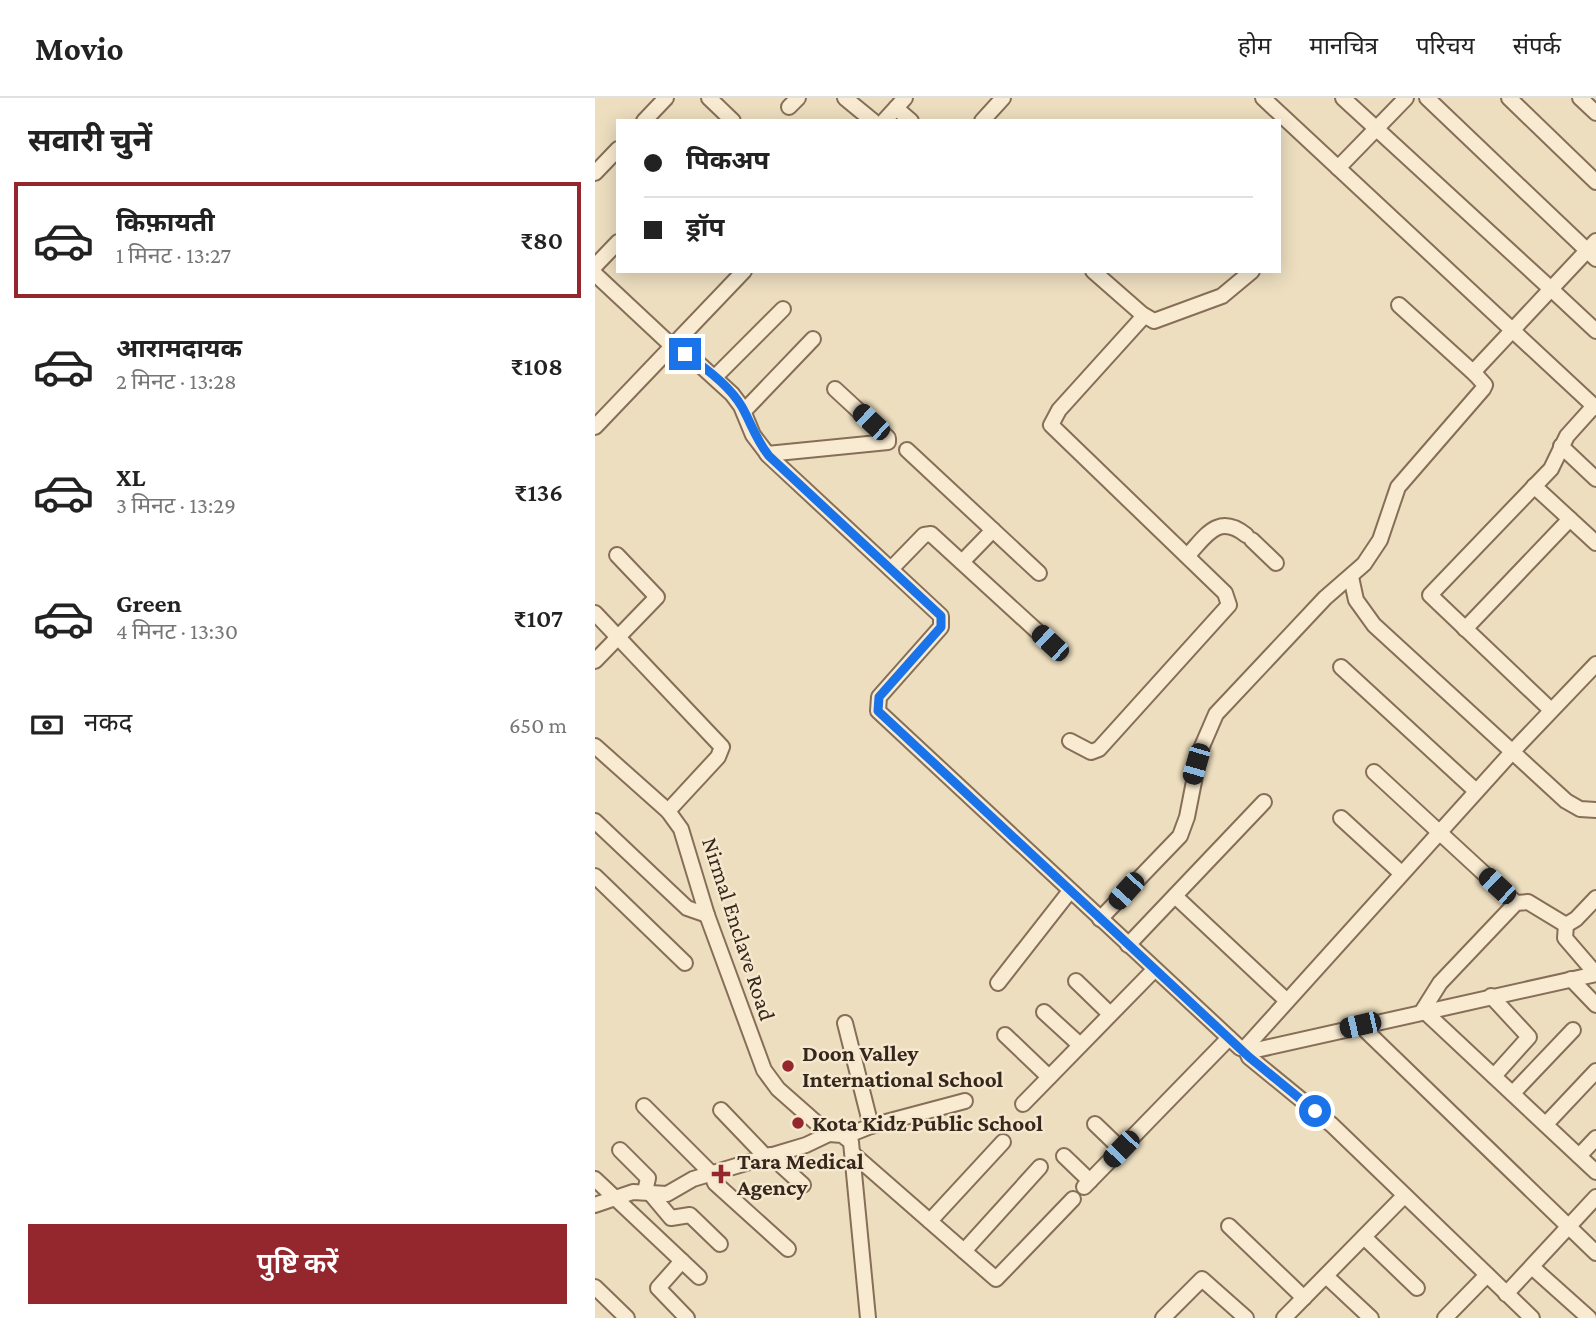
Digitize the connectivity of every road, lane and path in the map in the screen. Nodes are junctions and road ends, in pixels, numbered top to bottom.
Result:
1 (666, 98) edge
2 (845, 98) edge
3 (1003, 98) edge
4 (1263, 98) edge
5 (1343, 98) edge
6 (1406, 98) edge
7 (1427, 98) edge
8 (1509, 98) edge
9 (1580, 98) edge
10 (716, 100) edge
11 (900, 103) edge
12 (1596, 113) edge
13 (646, 119) edge
14 (731, 119) edge
15 (871, 119) edge
16 (886, 119) edge
17 (910, 119) edge
18 (984, 119) edge
19 (1377, 128) junction
20 (616, 151) edge
21 (1338, 168) junction
22 (595, 173) edge
23 (1596, 182) edge
24 (616, 244) edge
25 (1593, 251) edge
26 (595, 266) edge
27 (742, 273) edge
28 (1095, 273) edge
29 (1249, 273) edge
30 (595, 274) edge
31 (1551, 289) junction
32 (1399, 305) dead end
33 (783, 309) dead end
34 (1144, 316) junction
35 (1512, 330) junction
36 (1596, 331) edge
37 (813, 339) dead end
38 (673, 346) junction
39 (1475, 374) junction
40 (715, 377) junction
41 (835, 389) dead end
42 (1595, 407) edge
43 (744, 411) junction
44 (595, 428) edge
45 (1561, 446) junction
46 (907, 450) dead end
47 (767, 454) junction
48 (1596, 479) edge
49 (1534, 486) junction
50 (1570, 519) junction
51 (993, 530) junction
52 (1596, 543) edge
53 (617, 555) dead end
54 (1188, 555) junction
55 (962, 562) junction
56 (1276, 563) dead end
57 (891, 569) junction
58 (1039, 573) dead end
59 (1351, 577) junction
60 (595, 613) edge
61 (1465, 629) junction
62 (619, 637) junction
63 (1050, 643) dead end
64 (595, 661) edge
65 (1596, 664) edge
66 (1341, 667) dead end
67 (1551, 710) junction
68 (1070, 741) dead end
69 (595, 746) edge
70 (1513, 751) junction
71 (1374, 772) dead end
72 (1476, 791) junction
73 (1264, 802) dead end
74 (1596, 810) edge
75 (668, 811) junction
76 (1341, 818) dead end
77 (595, 821) edge
78 (1439, 832) junction
79 (1401, 873) junction
80 (595, 876) edge
81 (1070, 891) junction
82 (1175, 896) junction
83 (1596, 898) edge
84 (1516, 903) junction
85 (707, 915) junction
86 (1100, 919) junction
87 (1566, 925) junction
88 (1128, 945) junction
89 (685, 963) dead end
90 (1154, 970) junction
91 (1596, 974) edge
92 (1571, 979) junction
93 (1076, 981) dead end
94 (998, 983) dead end
95 (1491, 996) junction
96 (1286, 1000) junction
97 (1596, 1005) edge
98 (1423, 1010) junction
99 (1044, 1012) dead end
100 (1110, 1014) junction
101 (845, 1023) dead end
102 (1360, 1025) junction
103 (1573, 1030) dead end
104 (1005, 1035) dead end
105 (1229, 1038) junction
106 (1080, 1045) junction
107 (1245, 1051) junction
108 (1596, 1071) edge
109 (1494, 1076) junction
110 (1049, 1077) junction
111 (1513, 1093) junction
112 (965, 1101) dead end
113 (1023, 1104) dead end
114 (644, 1105) dead end
115 (721, 1110) dead end
116 (1095, 1124) dead end
117 (1546, 1124) junction
118 (871, 1126) junction
119 (829, 1134) junction
120 (846, 1136) junction
121 (1596, 1138) edge
122 (1003, 1142) dead end
123 (1121, 1149) junction
124 (620, 1150) dead end
125 (853, 1154) junction
126 (768, 1156) junction
127 (1064, 1156) dead end
128 (1579, 1156) junction
129 (1040, 1167) dead end
130 (1596, 1172) edge
131 (711, 1173) junction
132 (595, 1179) edge
133 (803, 1185) dead end
134 (648, 1192) junction
135 (1404, 1196) junction
136 (614, 1198) junction
137 (1596, 1198) edge
138 (1073, 1199) dead end
139 (595, 1205) edge
140 (930, 1221) junction
141 (1229, 1226) dead end
142 (1569, 1227) junction
143 (1364, 1237) junction
144 (720, 1244) dead end
145 (788, 1249) dead end
146 (964, 1251) junction
147 (1596, 1253) edge
148 (682, 1261) junction
149 (1532, 1267) junction
150 (1487, 1275) junction
151 (1326, 1276) junction
152 (699, 1277) dead end
153 (595, 1287) edge
154 (1417, 1288) dead end
155 (1506, 1294) junction
156 (1304, 1298) junction
157 (1450, 1316) edge
158 (1286, 1317) edge
159 (627, 1318) edge
160 (687, 1318) edge
161 (868, 1318) edge
162 (1163, 1318) edge
163 (1246, 1318) edge
164 (1371, 1318) edge
165 (1532, 1318) edge
166 (1589, 1318) edge

1 - 13 street
2 - 15 street
3 - 18 street
4 - 21 street
5 - 19 street
6 - 19 street
7 - 25 street
8 - 23 street
9 - 12 street
10 - 14 street
11 - 16 street
11 - 17 street
19 - 21 street
19 - 31 street
20 - 22 street
21 - 35 street
24 - 26 street
25 - 31 street
27 - 38 street
28 - 34 street
29 - 34 street
30 - 38 street
31 - 35 street
31 - 36 street
32 - 39 street
33 - 40 street
34 - 54 street
35 - 39 street
35 - 42 street
37 - 43 street
38 - 40 street
38 - 44 street
39 - 59 street
40 - 43 street
41 - 47 street
42 - 45 street
43 - 47 street
45 - 48 street
45 - 49 street
46 - 51 street
47 - 57 street
49 - 50 street
49 - 61 street
50 - 52 street
50 - 61 street
51 - 55 street
51 - 58 street
53 - 62 street
54 - 56 street
54 - 68 street
55 - 57 street
55 - 63 street
57 - 81 street
59 - 70 street
59 - 86 street
60 - 62 street
61 - 67 street
62 - 64 street
62 - 75 street
65 - 67 street
66 - 72 street
67 - 70 street
69 - 75 street, Nirmal Enclave Road
70 - 72 street
70 - 74 street
71 - 78 street
72 - 78 street
73 - 82 street
75 - 85 street, Nirmal Enclave Road
76 - 79 street
77 - 85 street
78 - 79 street
78 - 84 street
79 - 96 street
80 - 89 street
81 - 86 street
81 - 94 street
82 - 88 street
82 - 96 street
83 - 87 street
84 - 87 street
84 - 98 street
85 - 119 street, Nirmal Enclave Road
86 - 88 street
87 - 91 street
88 - 90 street
90 - 100 street
90 - 105 street
91 - 92 street
92 - 95 street
92 - 97 street
93 - 100 street
95 - 98 street
95 - 109 street
96 - 107 street
98 - 102 street
98 - 109 street
99 - 106 street
100 - 106 street
101 - 118 street
102 - 107 street
102 - 142 street
103 - 111 street
104 - 110 street
105 - 107 street
105 - 123 street
106 - 110 street
107 - 135 street
108 - 117 street
109 - 111 street
110 - 113 street
111 - 117 street
112 - 118 street
114 - 131 street
115 - 126 street
116 - 123 street
117 - 128 street
118 - 120 street
119 - 120 street
119 - 126 street
120 - 125 street
121 - 128 street
122 - 140 street
123 - 127 street
124 - 134 street
125 - 140 street
125 - 161 street
126 - 131 street
126 - 133 street
128 - 130 street
129 - 146 street
131 - 134 street
131 - 145 street
132 - 136 street
134 - 136 street
134 - 144 street
135 - 143 street
135 - 150 street
136 - 139 street
136 - 148 street
137 - 142 street
138 - 146 street
140 - 146 street
141 - 156 street
142 - 147 street
142 - 149 street
143 - 151 street
143 - 154 street
148 - 152 street
148 - 160 street
149 - 155 street
149 - 166 street
150 - 155 street
150 - 157 street
151 - 156 street
151 - 164 street
153 - 159 street
155 - 165 street
156 - 158 street
162 - 163 street

